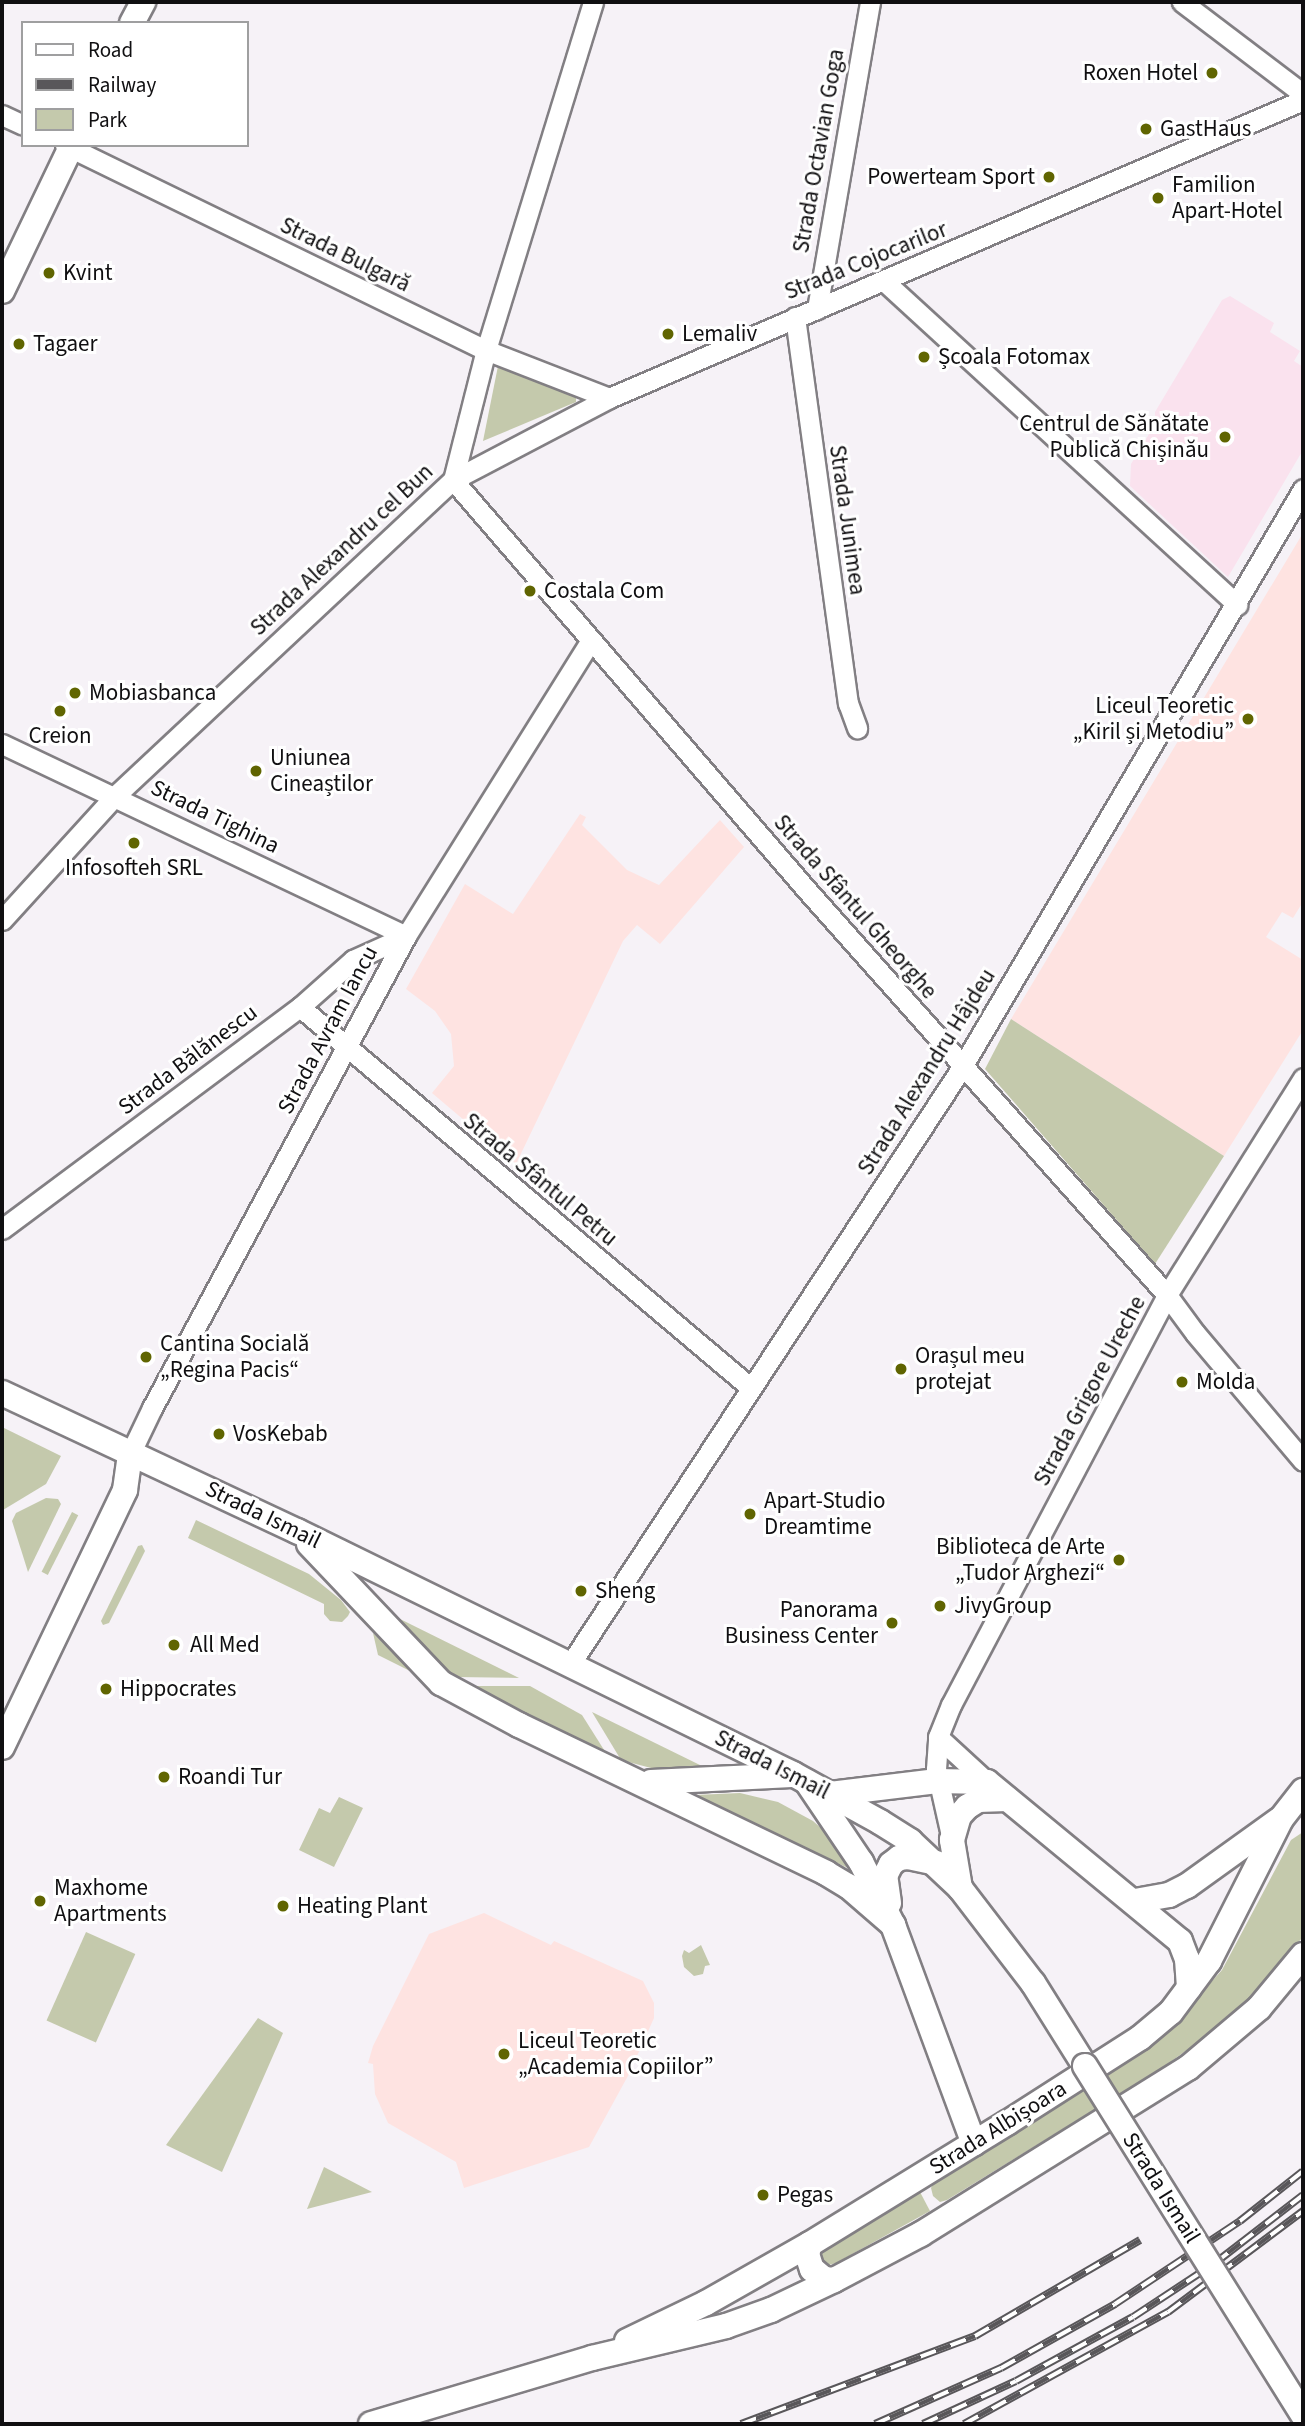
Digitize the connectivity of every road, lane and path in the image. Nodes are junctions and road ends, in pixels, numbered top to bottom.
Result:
1 (143, 2) edge
2 (593, 2) edge
3 (870, 2) edge
4 (1182, 2) edge
5 (133, 21) edge
6 (1303, 94) edge
7 (1303, 100) edge
8 (2, 115) edge
9 (21, 124) edge
10 (69, 147) edge
11 (71, 147) edge
12 (885, 282) junction
13 (2, 291) edge
14 (817, 309) junction
15 (795, 317) junction
16 (486, 351) junction
17 (609, 398) junction
18 (453, 480) junction
19 (1303, 489) edge
20 (1238, 605) junction
21 (590, 642) junction
22 (857, 728) dead end
23 (2, 744) edge
24 (115, 796) junction
25 (2, 920) edge
26 (406, 936) junction
27 (300, 1007) junction
28 (346, 1048) junction
29 (962, 1067) junction
30 (1303, 1078) edge
31 (2, 1229) edge
32 (1167, 1295) junction
33 (751, 1388) junction
34 (2, 1393) edge
35 (130, 1454) junction
36 (1303, 1461) edge
37 (297, 1531) junction
38 (569, 1666) junction
39 (939, 1737) junction
40 (2, 1747) edge
41 (800, 1778) junction
42 (937, 1781) junction
43 (643, 1782) junction
44 (987, 1782) junction
45 (1303, 1791) edge
46 (830, 1794) junction
47 (1007, 1799) junction
48 (1292, 1816) edge
49 (952, 1840) junction
50 (936, 1863) junction
51 (960, 1888) junction
52 (1135, 1901) junction
53 (893, 1925) junction
54 (1303, 1955) edge
55 (1189, 1988) junction
56 (974, 2144) junction
57 (810, 2244) junction
58 (834, 2280) junction
59 (592, 2358) junction
60 (1303, 2415) edge
61 (371, 2424) edge

1 - 5 main road
2 - 16 street, Strada Alexandru cel Bun
3 - 14 street, Strada Octavian Goga
4 - 6 street
7 - 12 street, Strada Cojocarilor
8 - 9 street
10 - 13 main road
11 - 16 street, Strada Bulgară
12 - 14 street, Strada Cojocarilor
12 - 20 street
14 - 15 street, Strada Cojocarilor
15 - 17 street, Strada Cojocarilor
15 - 22 street, Strada Junimea
16 - 17 street, Strada Bulgară
16 - 18 street, Strada Alexandru cel Bun
17 - 18 street, Strada Cojocarilor
18 - 21 street, Strada Sfântul Gheorghe
18 - 24 street, Strada Alexandru cel Bun
19 - 20 street, Strada Alexandru Hâjdeu
20 - 29 street, Strada Alexandru Hâjdeu
21 - 26 street, Strada Avram Iancu
21 - 29 street, Strada Sfântul Gheorghe
23 - 24 street, Strada Tighina
24 - 25 street, Strada Alexandru cel Bun
24 - 26 street, Strada Tighina
26 - 27 street, Strada Bălănescu
26 - 28 street, Strada Avram Iancu
27 - 28 street, Strada Sfântul Petru
27 - 31 street, Strada Bălănescu
28 - 33 street, Strada Sfântul Petru
28 - 35 street, Strada Avram Iancu
29 - 32 street, Strada Sfântul Gheorghe
29 - 33 street, Strada Alexandru Hâjdeu
30 - 32 street, Strada Grigore Ureche
32 - 36 street, Strada Sfântul Gheorghe
32 - 39 street, Strada Grigore Ureche
33 - 38 street, Strada Alexandru Hâjdeu
34 - 35 main road, Strada Ismail
35 - 37 main road, Strada Ismail
35 - 40 main road
37 - 38 main road, Strada Ismail
37 - 43 main road
38 - 41 main road, Strada Ismail
39 - 42 street, Strada Grigore Ureche
39 - 44 street
41 - 43 main road
41 - 46 main road, Strada Ismail
41 - 53 main road
42 - 44 main road
42 - 46 main road
42 - 49 street, Strada Grigore Ureche
43 - 53 main road
44 - 47 main road
45 - 48 main road, Strada Albișoara
46 - 50 main road, Strada Ismail
47 - 49 main road
47 - 52 main road
48 - 52 main road
48 - 55 main road, Strada Albișoara
49 - 51 main road
50 - 51 main road, Strada Ismail
50 - 53 main road
51 - 60 main road, Strada Ismail, bridge
52 - 55 main road
53 - 56 main road
54 - 58 main road, Strada Albișoara
55 - 56 main road, Strada Albișoara
56 - 57 main road, Strada Albișoara
57 - 58 main road
57 - 59 main road, Strada Albișoara
58 - 59 main road, Strada Albișoara
59 - 61 main road, Strada Albișoara

